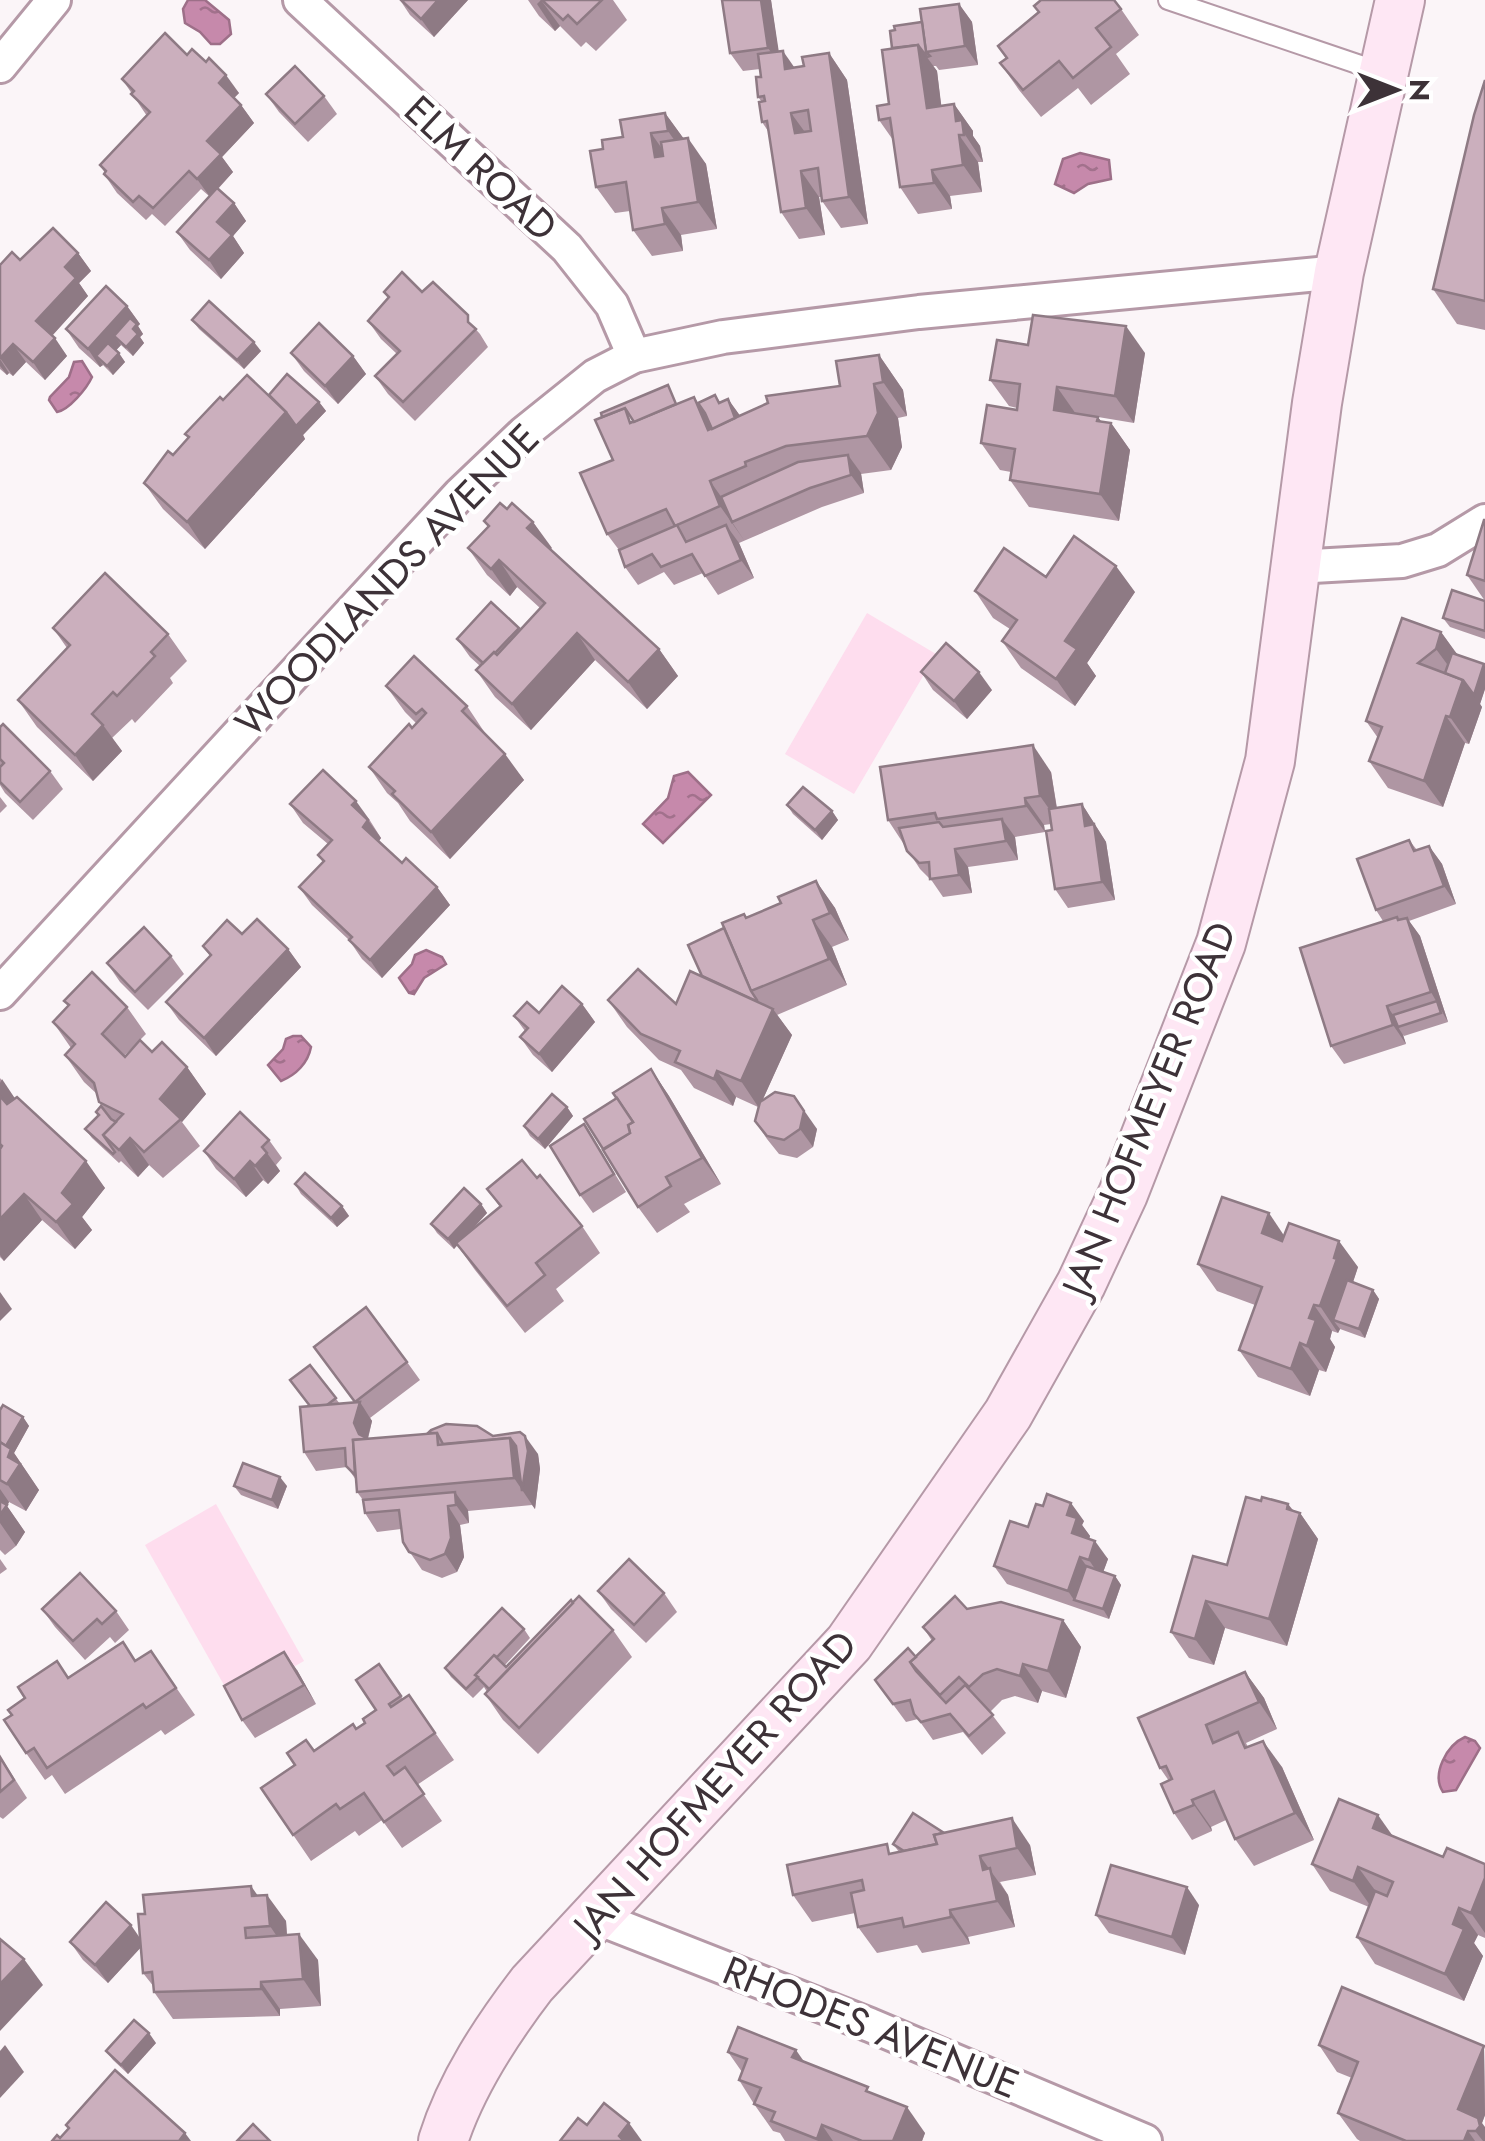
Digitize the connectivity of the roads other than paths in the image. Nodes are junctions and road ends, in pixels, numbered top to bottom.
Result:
1 (54, 0) edge
2 (300, 0) edge
3 (1168, 0) edge
4 (1400, 0) edge
5 (0, 66) edge
6 (1383, 73) junction
7 (1339, 272) junction
8 (634, 356) junction
9 (1485, 521) edge
10 (1296, 567) junction
11 (0, 994) edge
12 (595, 1917) junction
13 (444, 2141) edge
14 (1145, 2141) edge

1 - 5 street
2 - 8 street, ELM ROAD
3 - 6 lane
4 - 6 street, JAN HOFMEYER ROAD
6 - 7 street, JAN HOFMEYER ROAD
7 - 8 street, WOODLANDS AVENUE
7 - 10 street, JAN HOFMEYER ROAD
8 - 11 street, WOODLANDS AVENUE
9 - 10 street
10 - 12 street, JAN HOFMEYER ROAD
12 - 13 street, JAN HOFMEYER ROAD
12 - 14 street, RHODES AVENUE

